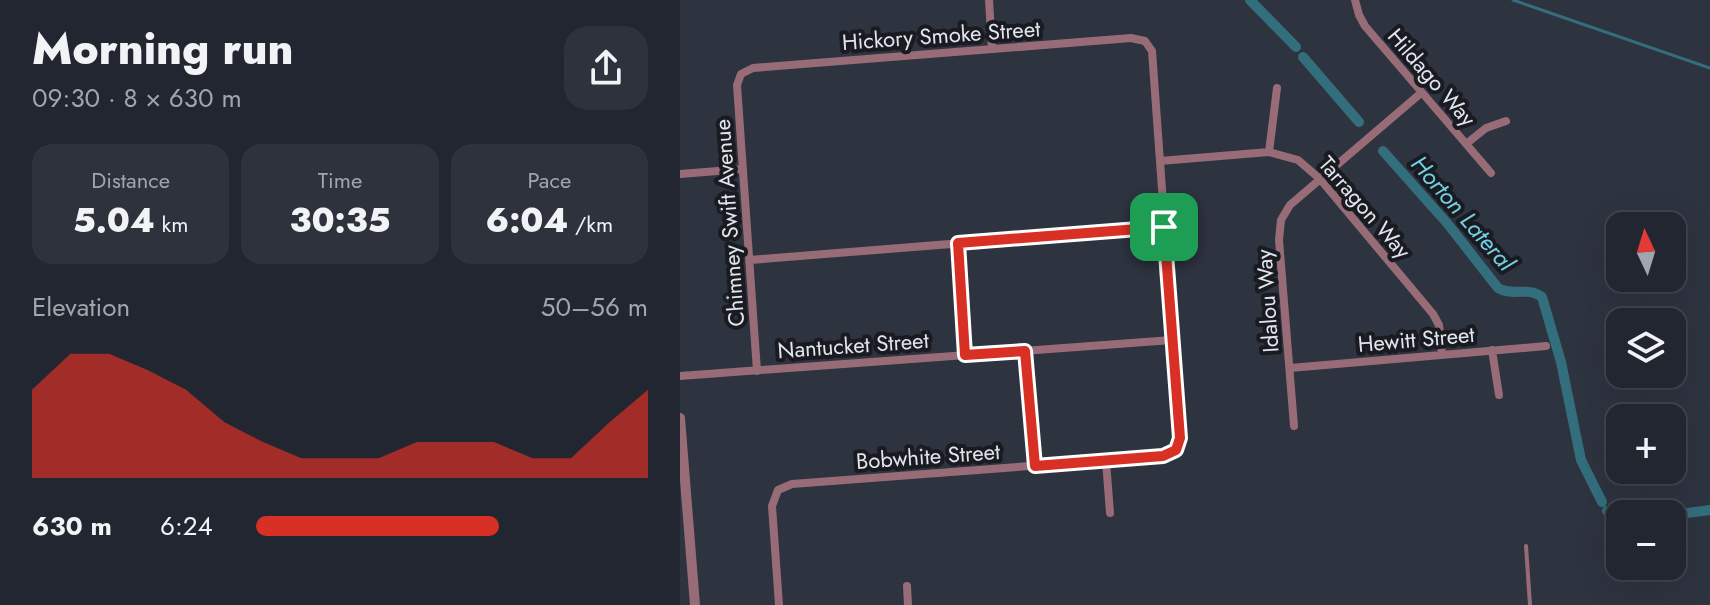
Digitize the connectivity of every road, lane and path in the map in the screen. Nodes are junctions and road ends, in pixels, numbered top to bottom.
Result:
1 (989, 0) edge
2 (1355, 0) edge
3 (992, 49) junction
4 (741, 74) joint
5 (1277, 88) dead end
6 (1421, 93) junction
7 (1506, 121) dead end
8 (1466, 144) junction
9 (1269, 152) junction
10 (1160, 161) junction
11 (743, 169) junction
12 (1491, 173) dead end
13 (680, 174) edge
14 (1320, 179) junction
15 (1164, 227) junction
16 (958, 243) junction
17 (750, 260) junction
18 (1172, 340) junction
19 (1546, 346) dead end
20 (1492, 350) junction
21 (1025, 351) junction
22 (965, 355) junction
23 (1442, 355) junction
24 (1290, 368) junction
25 (757, 371) junction
26 (680, 376) edge
27 (1499, 395) dead end
28 (680, 418) edge
29 (1294, 426) dead end
30 (1106, 461) junction
31 (1035, 466) junction
32 (1110, 513) dead end
33 (1526, 546) dead end
34 (907, 586) dead end
35 (695, 605) edge
36 (779, 605) edge
37 (908, 605) edge
38 (1530, 605) edge

1 - 3 street
2 - 6 street, Hildago Way
3 - 4 street, Hickory Smoke Street
3 - 10 street, Hickory Smoke Street
4 - 11 street, Chimney Swift Avenue
5 - 9 street
6 - 8 street, Hildago Way
6 - 14 street, Idalou Way
7 - 8 street
8 - 12 street, Hildago Way
9 - 10 street, Tarragon Way
9 - 14 street, Tarragon Way
10 - 15 street
11 - 13 street
11 - 17 street, Chimney Swift Avenue
14 - 23 street, Tarragon Way
14 - 24 street, Idalou Way
15 - 16 street
15 - 18 street
16 - 17 street
16 - 22 street
17 - 25 street, Chimney Swift Avenue
18 - 21 street, Nantucket Street
18 - 30 street, Bobwhite Street
19 - 20 street, Hewitt Street
20 - 23 street, Hewitt Street
20 - 27 street
21 - 22 street, Nantucket Street
21 - 31 street
22 - 25 street, Nantucket Street
23 - 24 street, Hewitt Street
24 - 29 street, Idalou Way
25 - 26 street, Nantucket Street
28 - 35 street
30 - 31 street, Bobwhite Street
30 - 32 street
31 - 36 street, Bobwhite Street
33 - 38 lane
34 - 37 street

